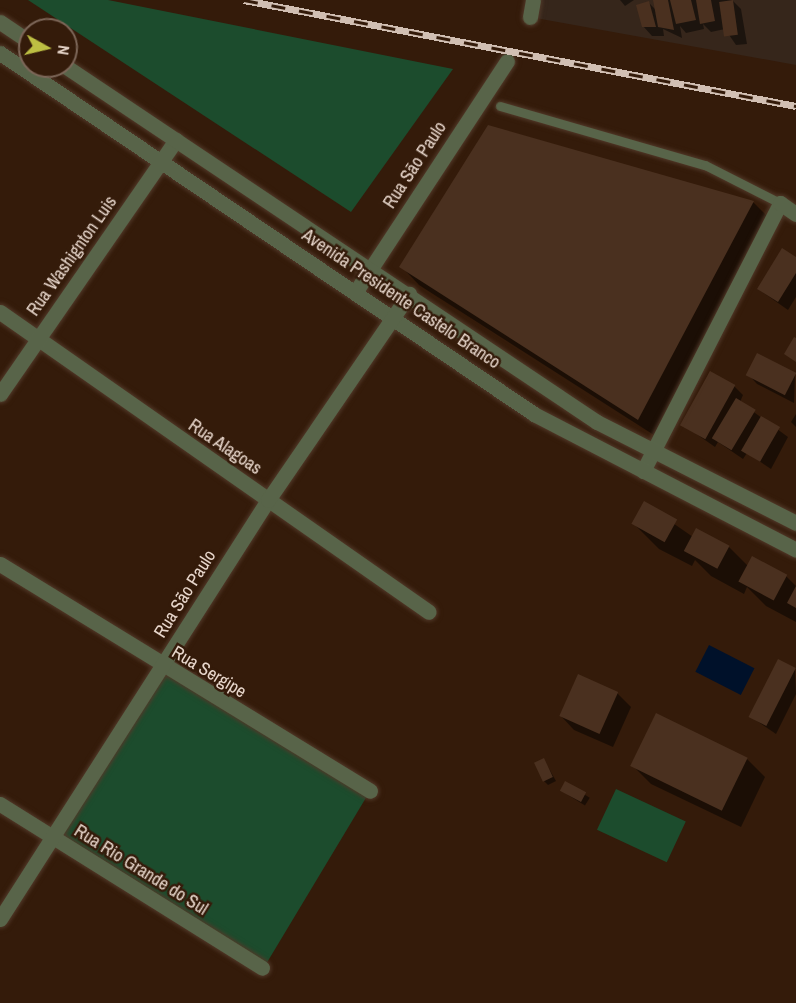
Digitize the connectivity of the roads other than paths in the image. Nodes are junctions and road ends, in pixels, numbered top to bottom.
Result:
1 (533, 0) edge
2 (530, 17) dead end
3 (0, 22) edge
4 (18, 34) edge
5 (0, 53) edge
6 (507, 62) dead end
7 (18, 64) edge
8 (78, 75) edge
9 (39, 78) edge
10 (500, 106) dead end
11 (176, 140) junction
12 (163, 159) junction
13 (780, 203) junction
14 (796, 214) edge
15 (371, 269) junction
16 (356, 291) junction
17 (409, 294) junction
18 (0, 312) edge
19 (395, 316) junction
20 (36, 341) junction
21 (0, 394) edge
22 (652, 452) junction
23 (643, 471) junction
24 (268, 500) junction
25 (796, 523) edge
26 (796, 550) edge
27 (0, 564) edge
28 (429, 612) dead end
29 (162, 667) junction
30 (370, 791) dead end
31 (0, 804) edge
32 (52, 838) junction
33 (0, 919) edge
34 (262, 968) dead end

1 - 2 street
3 - 4 street
5 - 7 street, Avenida Presidente Castelo Branco
6 - 15 street, Rua São Paulo
8 - 11 street, Avenida Presidente Castelo Branco
9 - 12 street, Avenida Presidente Castelo Branco
10 - 13 lane
11 - 12 street, Rua Washignton Luis
11 - 15 street, Avenida Presidente Castelo Branco
12 - 16 street, Avenida Presidente Castelo Branco
12 - 20 street, Rua Washignton Luis
13 - 14 street
13 - 22 street
15 - 16 street, Rua São Paulo
15 - 17 street, Avenida Presidente Castelo Branco
16 - 19 street, Avenida Presidente Castelo Branco
17 - 19 street, Rua São Paulo
17 - 22 street, Avenida Presidente Castelo Branco
18 - 20 street, Rua Alagoas
19 - 23 street, Avenida Presidente Castelo Branco
19 - 24 street, Rua São Paulo
20 - 21 street, Rua Washignton Luis
20 - 24 street, Rua Alagoas
22 - 23 street
22 - 25 street, Avenida Presidente Castelo Branco
23 - 26 street, Avenida Presidente Castelo Branco
24 - 28 street, Rua Alagoas
24 - 29 street, Rua São Paulo
27 - 29 street, Rua Sergipe
29 - 30 street, Rua Sergipe
29 - 32 street, Rua São Paulo
31 - 32 street, Rua Rio Grande do Sul
32 - 33 street, Rua São Paulo
32 - 34 street, Rua Rio Grande do Sul

